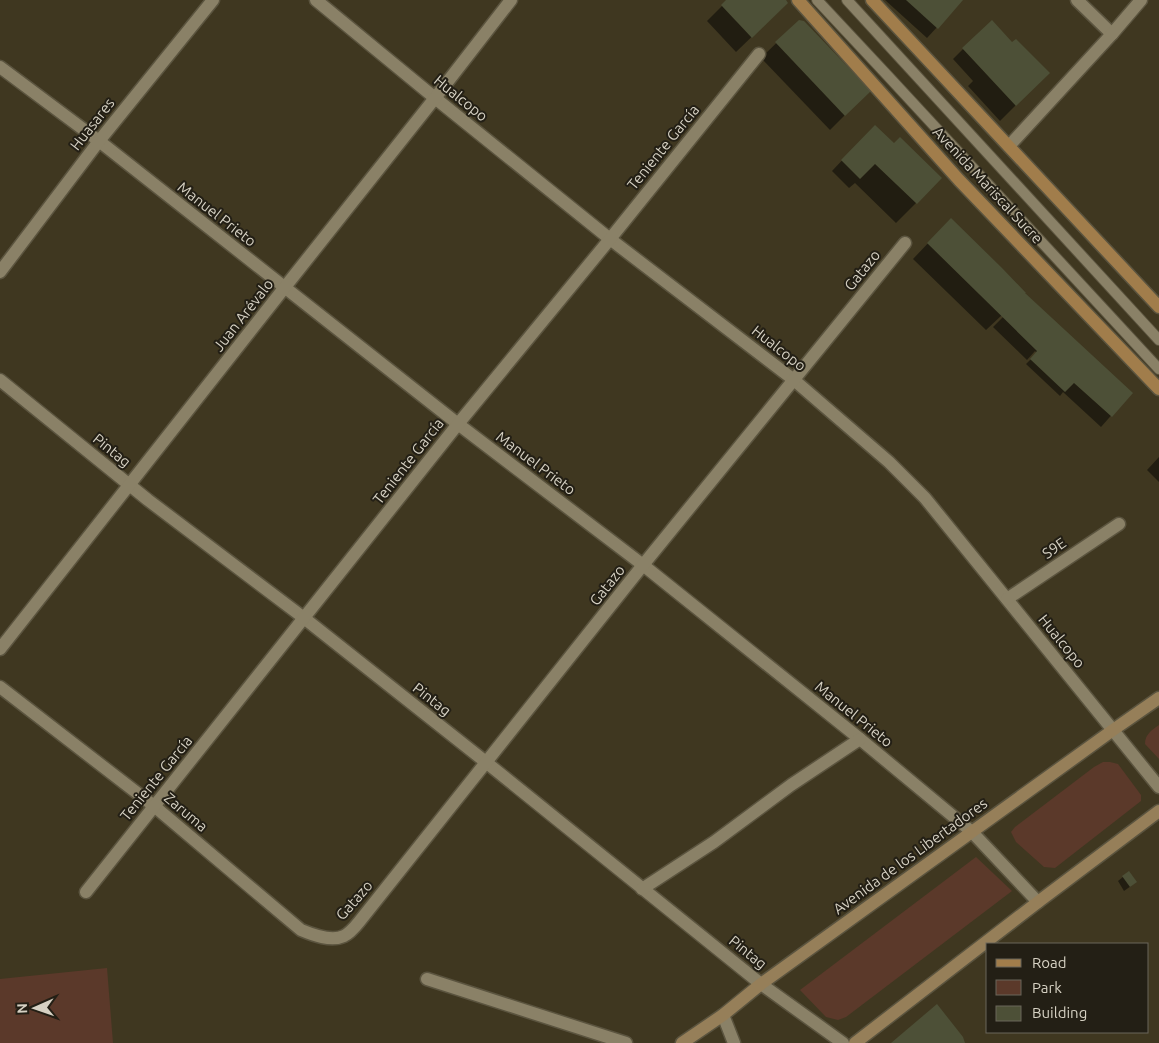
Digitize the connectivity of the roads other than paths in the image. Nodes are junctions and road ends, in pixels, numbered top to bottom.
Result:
1 (213, 0) edge
2 (316, 0) edge
3 (511, 0) edge
4 (798, 0) edge
5 (817, 0) edge
6 (847, 0) edge
7 (872, 0) edge
8 (1077, 0) edge
9 (1141, 0) edge
10 (1112, 34) junction
11 (758, 54) dead end
12 (0, 67) edge
13 (435, 98) junction
14 (98, 141) junction
15 (1009, 146) junction
16 (610, 239) junction
17 (905, 243) dead end
18 (0, 272) edge
19 (285, 287) junction
20 (1159, 308) edge
21 (1159, 340) edge
22 (1159, 369) edge
23 (0, 380) edge
24 (794, 380) junction
25 (1159, 389) edge
26 (458, 424) junction
27 (129, 485) junction
28 (1119, 524) dead end
29 (643, 565) junction
30 (1007, 599) junction
31 (304, 618) junction
32 (0, 649) edge
33 (0, 687) edge
34 (1159, 698) edge
35 (1113, 730) junction
36 (860, 739) junction
37 (487, 763) junction
38 (1159, 787) edge
39 (154, 806) junction
40 (1159, 811) edge
41 (972, 832) junction
42 (642, 888) junction
43 (86, 892) dead end
44 (1038, 902) junction
45 (330, 938) joint
46 (427, 979) dead end
47 (761, 984) junction
48 (723, 1015) junction
49 (626, 1043) edge
50 (682, 1043) edge
51 (734, 1043) edge
52 (843, 1043) edge
53 (855, 1043) edge

1 - 14 street, Huasares
2 - 13 street, Hualcopo
3 - 13 street, Juan Arévalo
4 - 25 main road, Avenida Mariscal Sucre
5 - 22 lane
6 - 21 lane
7 - 15 main road
8 - 10 street
9 - 10 street
10 - 15 street
11 - 16 street, Teniente García
12 - 14 street, Manuel Prieto
13 - 16 street, Hualcopo
13 - 19 street, Juan Arévalo
14 - 18 street, Huasares
14 - 19 street, Manuel Prieto
15 - 20 main road
16 - 24 street, Hualcopo
16 - 26 street, Teniente García
17 - 24 street, Gatazo
19 - 26 street, Manuel Prieto
19 - 27 street, Juan Arévalo
23 - 27 street, Pintag
24 - 29 street, Gatazo
24 - 30 street, Hualcopo
26 - 29 street, Manuel Prieto
26 - 31 street, Teniente García
27 - 31 street, Pintag
27 - 32 street, Juan Arévalo
28 - 30 street, S9E
29 - 36 street, Manuel Prieto
29 - 37 street, Gatazo
30 - 35 street, Hualcopo
31 - 37 street, Pintag
31 - 39 street, Teniente García
33 - 39 street, Zaruma
34 - 35 street, Avenida de los Libertadores
35 - 38 street, Hualcopo
35 - 41 street, Avenida de los Libertadores
36 - 41 street, Manuel Prieto
36 - 42 street
37 - 42 street, Pintag
37 - 45 street, Gatazo
39 - 43 street, Teniente García
39 - 45 street, Zaruma
40 - 44 street
41 - 44 street, Manuel Prieto
41 - 47 street, Avenida de los Libertadores
42 - 47 street, Pintag
44 - 53 street
46 - 49 street
47 - 48 street, Avenida de los Libertadores
47 - 52 street, Pintag
48 - 50 street, Avenida de los Libertadores
48 - 51 street

